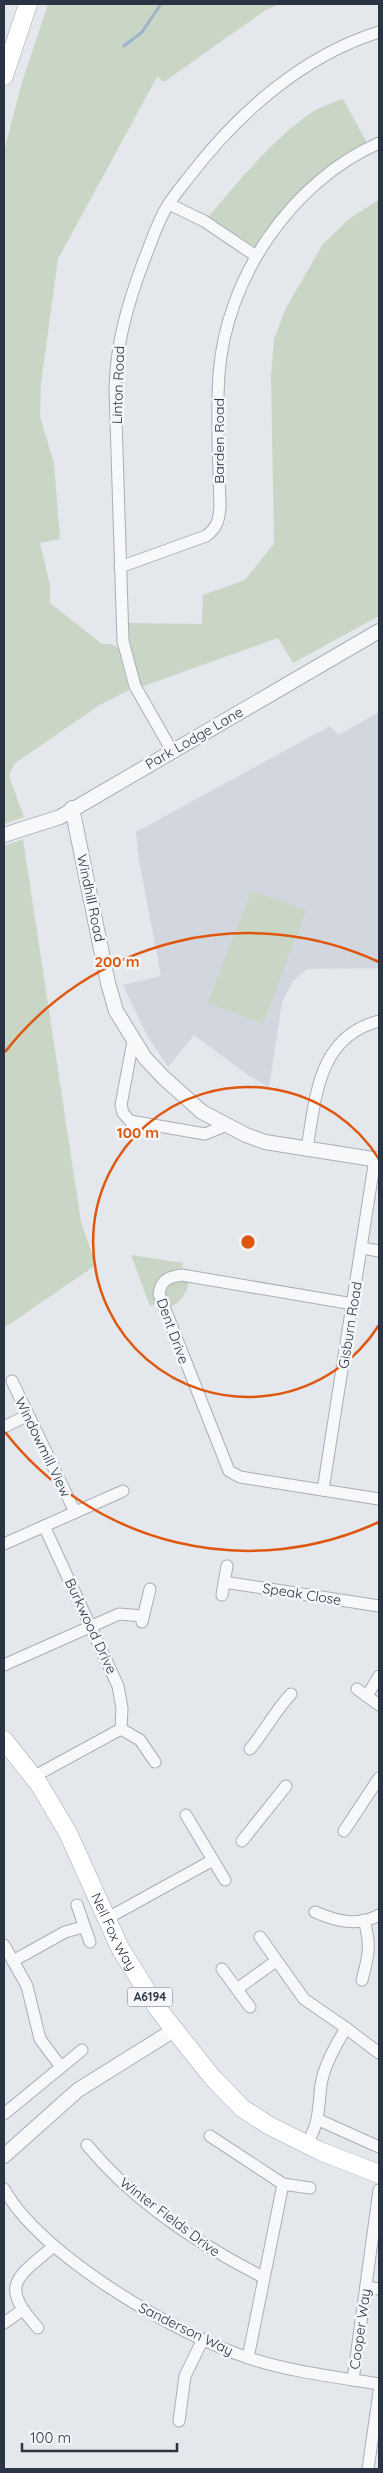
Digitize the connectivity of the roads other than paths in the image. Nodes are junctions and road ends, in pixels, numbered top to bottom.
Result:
1 (28, 4) edge
2 (379, 32) edge
3 (4, 76) edge
4 (379, 143) edge
5 (168, 204) junction
6 (256, 256) junction
7 (120, 567) junction
8 (379, 631) edge
9 (172, 751) junction
10 (72, 808) junction
11 (4, 836) edge
12 (379, 1021) edge
13 (133, 1041) junction
14 (227, 1125) junction
15 (307, 1148) junction
16 (377, 1160) edge
17 (362, 1248) junction
18 (379, 1251) edge
19 (353, 1304) junction
20 (12, 1381) dead end
21 (28, 1415) junction
22 (4, 1427) edge
23 (323, 1490) junction
24 (123, 1491) dead end
25 (379, 1499) edge
26 (75, 1512) junction
27 (44, 1526) junction
28 (4, 1544) edge
29 (227, 1566) dead end
30 (224, 1582) junction
31 (150, 1589) dead end
32 (222, 1595) dead end
33 (379, 1606) edge
34 (91, 1626) junction
35 (4, 1666) edge
36 (379, 1676) edge
37 (357, 1689) dead end
38 (291, 1694) dead end
39 (367, 1696) junction
40 (379, 1705) edge
41 (121, 1729) junction
42 (6, 1748) edge
43 (250, 1749) dead end
44 (155, 1762) dead end
45 (33, 1777) junction
46 (379, 1778) edge
47 (286, 1786) dead end
48 (186, 1815) dead end
49 (344, 1831) dead end
50 (242, 1841) dead end
51 (213, 1860) junction
52 (225, 1880) dead end
53 (77, 1905) dead end
54 (315, 1912) dead end
55 (379, 1915) edge
56 (106, 1920) junction
57 (364, 1920) junction
58 (83, 1927) junction
59 (260, 1937) dead end
60 (90, 1942) dead end
61 (4, 1945) edge
62 (13, 1961) junction
63 (276, 1961) junction
64 (222, 1969) dead end
65 (362, 1980) dead end
66 (237, 1990) junction
67 (250, 2007) dead end
68 (171, 2026) junction
69 (346, 2028) junction
70 (82, 2050) dead end
71 (379, 2053) edge
72 (61, 2067) junction
73 (4, 2114) edge
74 (318, 2120) junction
75 (210, 2136) dead end
76 (87, 2144) dead end
77 (306, 2145) junction
78 (379, 2147) edge
79 (4, 2156) edge
80 (379, 2174) edge
81 (282, 2184) junction
82 (310, 2188) dead end
83 (4, 2189) edge
84 (379, 2190) edge
85 (54, 2246) junction
86 (263, 2277) junction
87 (366, 2287) junction
88 (379, 2289) edge
89 (21, 2311) junction
90 (4, 2324) edge
91 (38, 2328) dead end
92 (203, 2339) junction
93 (248, 2358) junction
94 (353, 2380) junction
95 (379, 2384) edge
96 (379, 2392) edge
97 (179, 2421) dead end
98 (368, 2469) edge

1 - 3 main road
2 - 5 street, Linton Road
4 - 6 street, Barden Road
5 - 6 street
5 - 7 street, Linton Road
6 - 7 street, Barden Road
7 - 9 street, Linton Road
8 - 9 street, Park Lodge Lane
9 - 10 street, Park Lodge Lane
10 - 11 street, Park Lodge Lane
10 - 13 street, Windhill Road
12 - 15 street
13 - 14 street, Windhill Road
13 - 14 street
14 - 15 street, Windhill Road
15 - 16 street, Windhill Road
16 - 17 street, Gisburn Road
17 - 18 street
17 - 19 street, Gisburn Road
19 - 23 street, Gisburn Road
19 - 23 street, Dent Drive
20 - 21 street, Windowmill View
21 - 22 street
21 - 26 street, Windowmill View
23 - 25 street
24 - 26 street
26 - 27 street
27 - 28 street
27 - 34 street, Burkwood Drive
29 - 30 street
30 - 32 street
30 - 33 street, Speak Close
31 - 34 street
34 - 35 street
34 - 41 street, Burkwood Drive
36 - 39 street
37 - 39 street
38 - 43 street
39 - 40 street
41 - 44 street
41 - 45 street
42 - 45 main road, Neil Fox Way / A6194
45 - 56 main road, Neil Fox Way / A6194
46 - 49 street
47 - 50 street
48 - 51 street
51 - 52 street
51 - 56 street
53 - 58 street
54 - 57 street
55 - 57 street
56 - 68 main road, Neil Fox Way / A6194
57 - 65 street
58 - 60 street
58 - 62 street
59 - 63 street
61 - 62 street
62 - 72 street
63 - 66 street
63 - 69 street
64 - 66 street
66 - 67 street
68 - 77 main road, Neil Fox Way / A6194
68 - 79 street
69 - 71 street
69 - 74 street
70 - 72 street
72 - 73 street
74 - 77 street
74 - 78 street
75 - 81 street
76 - 86 street, Winter Fields Drive
77 - 80 main road, Neil Fox Way / A6194
81 - 82 street
81 - 86 street
83 - 85 street, Sanderson Way
84 - 87 street, Cooper Way
85 - 89 street
85 - 92 street, Sanderson Way
86 - 93 street
87 - 88 street
87 - 94 street, Cooper Way
89 - 90 street
89 - 91 street
92 - 93 street, Sanderson Way
92 - 97 street
93 - 94 street, Sanderson Way
94 - 95 street, Sanderson Way
96 - 98 street

